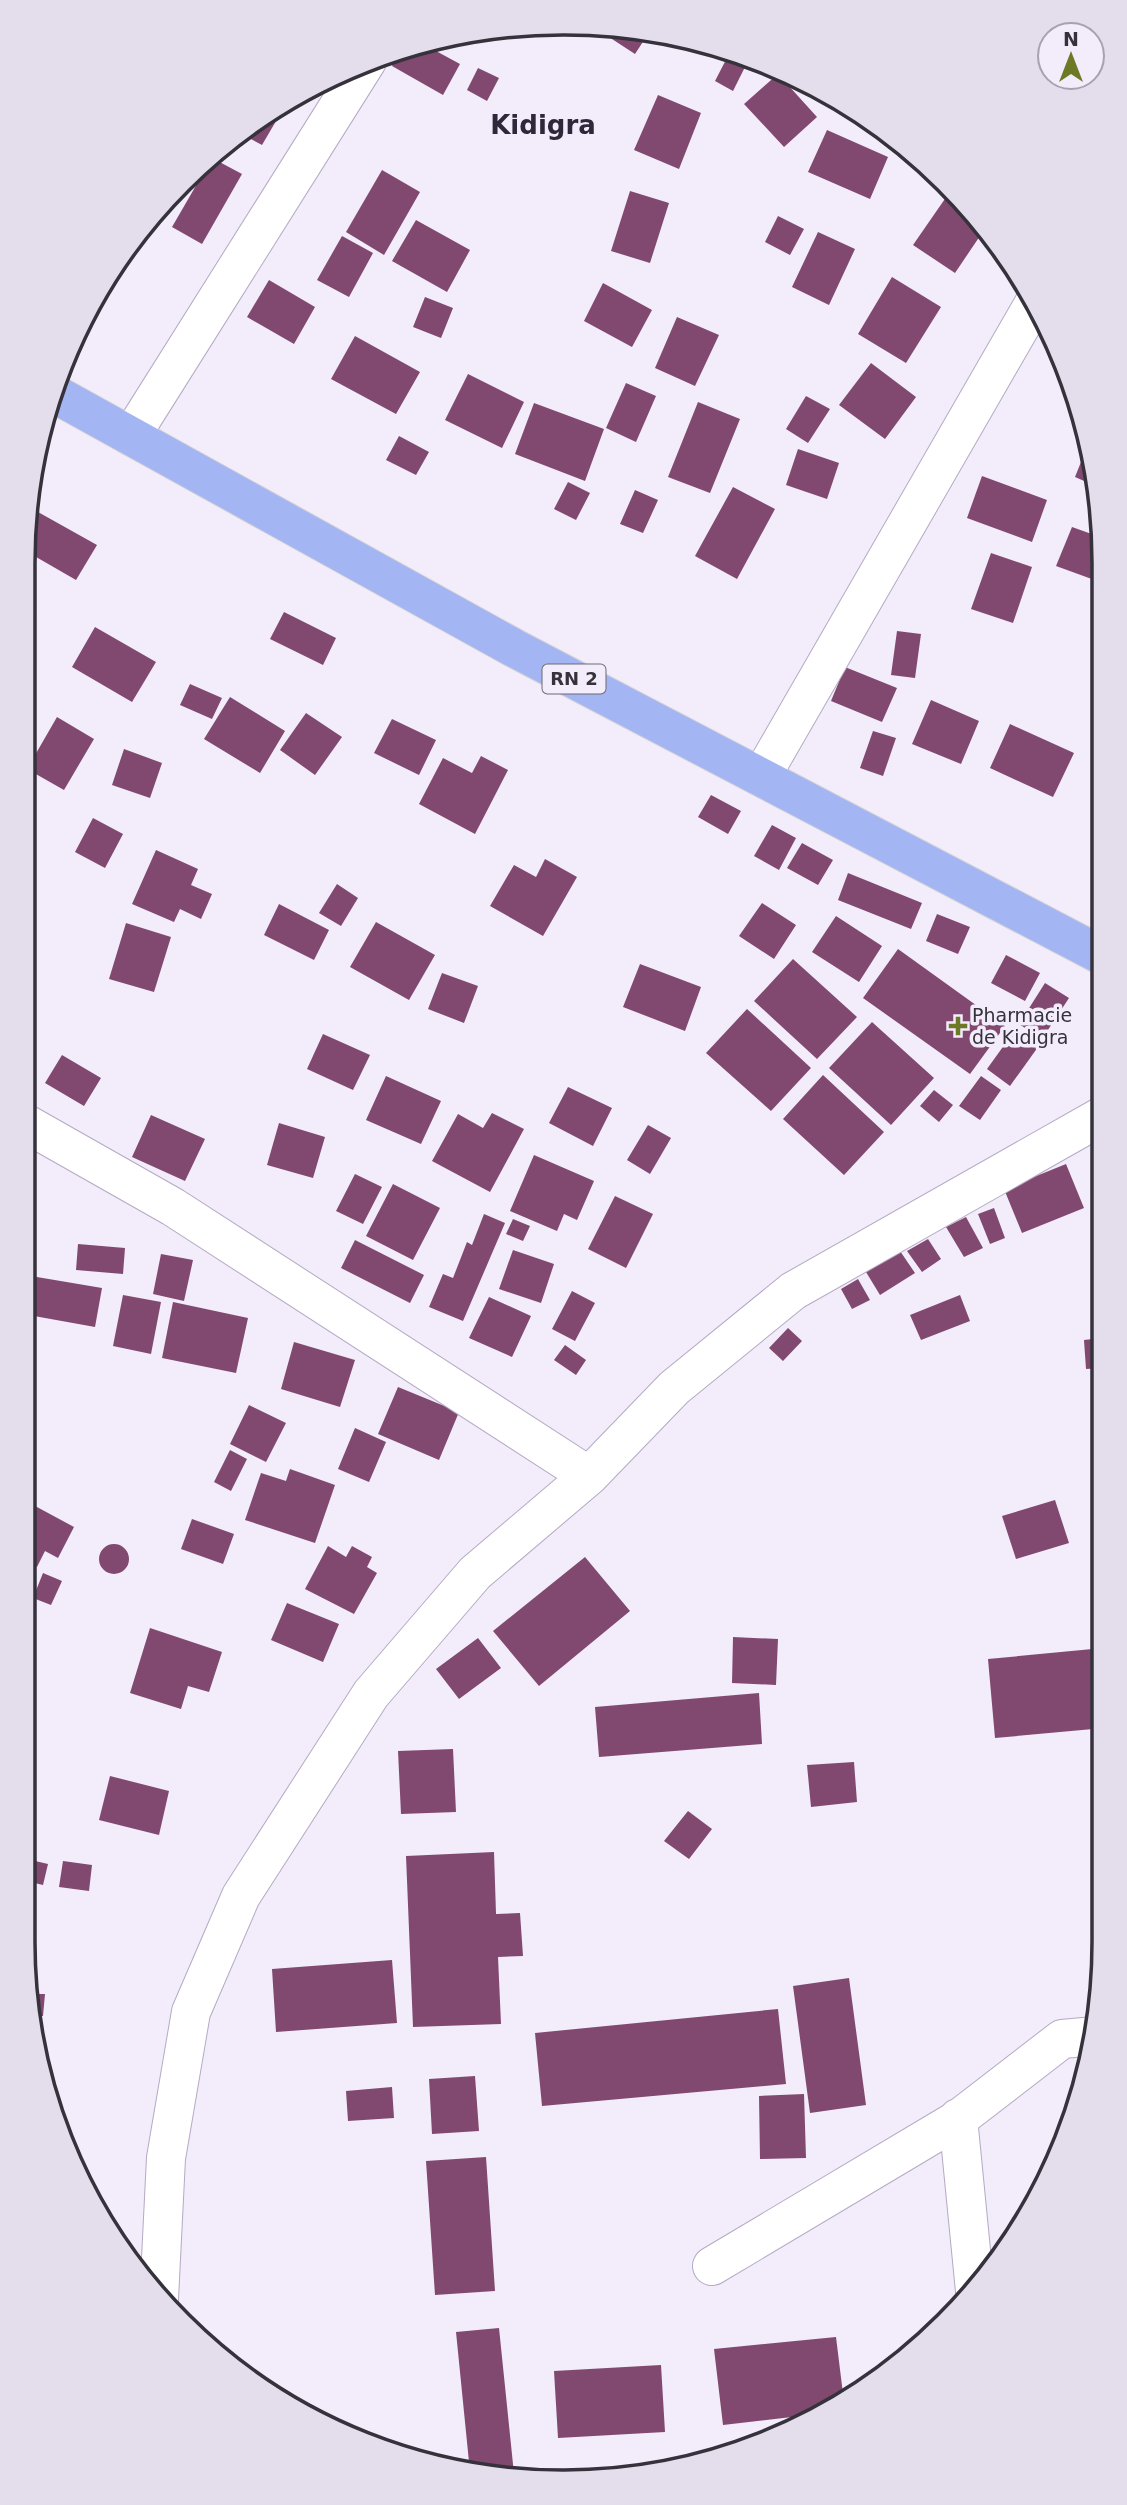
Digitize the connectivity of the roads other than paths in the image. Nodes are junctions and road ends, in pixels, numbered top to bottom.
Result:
1 (357, 77) edge
2 (1028, 313) edge
3 (62, 398) edge
4 (131, 436) junction
5 (761, 777) junction
6 (1092, 950) edge
7 (1092, 1121) edge
8 (35, 1129) edge
9 (589, 1476) junction
10 (1083, 2037) edge
11 (958, 2118) junction
12 (712, 2266) dead end
13 (973, 2275) edge
14 (160, 2282) edge

1 - 4 street
2 - 5 street
3 - 4 main road, RN 2
4 - 5 main road, RN 2
5 - 6 main road, RN 2
7 - 9 street
8 - 9 street
9 - 14 street
10 - 11 street
11 - 12 street
11 - 13 street

